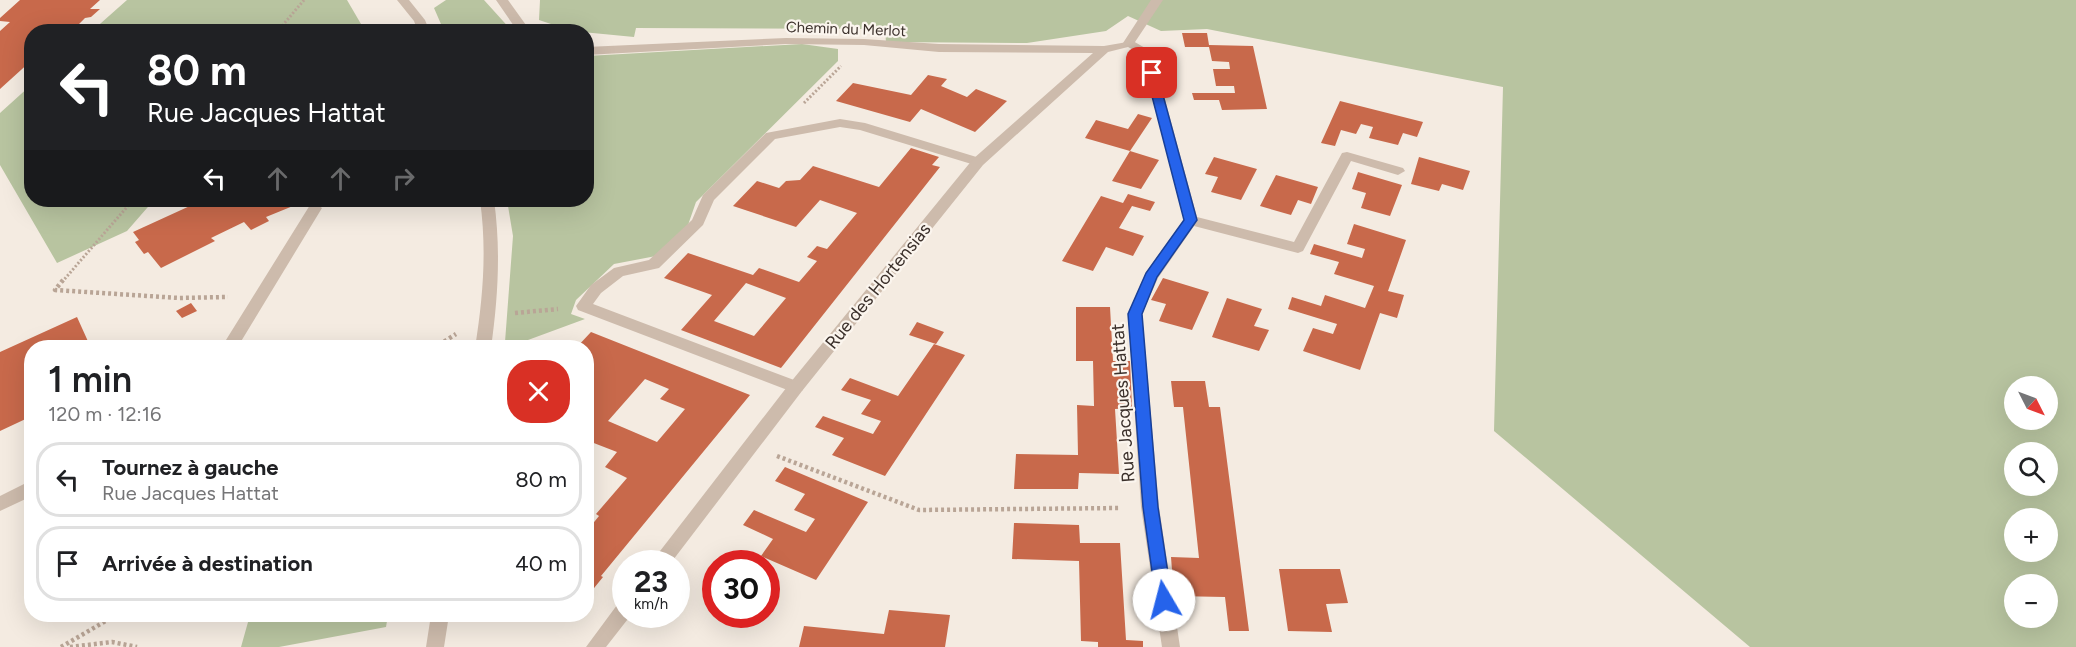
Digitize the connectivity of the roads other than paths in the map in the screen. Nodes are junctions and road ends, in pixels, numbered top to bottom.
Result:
1 (403, 0) edge
2 (502, 0) edge
3 (1157, 0) edge
4 (421, 24) edge
5 (518, 24) edge
6 (1129, 43) junction
7 (1104, 50) junction
8 (594, 51) edge
9 (978, 162) junction
10 (1398, 171) dead end
11 (488, 207) edge
12 (315, 208) dead end
13 (1191, 220) junction
14 (234, 340) edge
15 (484, 340) edge
16 (796, 387) junction
17 (24, 491) edge
18 (0, 504) edge
19 (670, 550) edge
20 (439, 622) edge
21 (612, 625) edge
22 (435, 647) edge
23 (595, 647) edge
24 (1171, 647) edge

1 - 4 street
2 - 5 street
3 - 6 street
6 - 7 street, Rue des Hortensias
6 - 13 street
7 - 8 street, Chemin du Merlot
7 - 9 street, Rue des Hortensias
9 - 16 street, Rue des Hortensias
9 - 16 street
10 - 13 street
11 - 15 street
12 - 14 street
13 - 24 street, Rue Jacques Hattat
16 - 19 street, Rue des Hortensias
17 - 18 street
20 - 22 street
21 - 23 street

